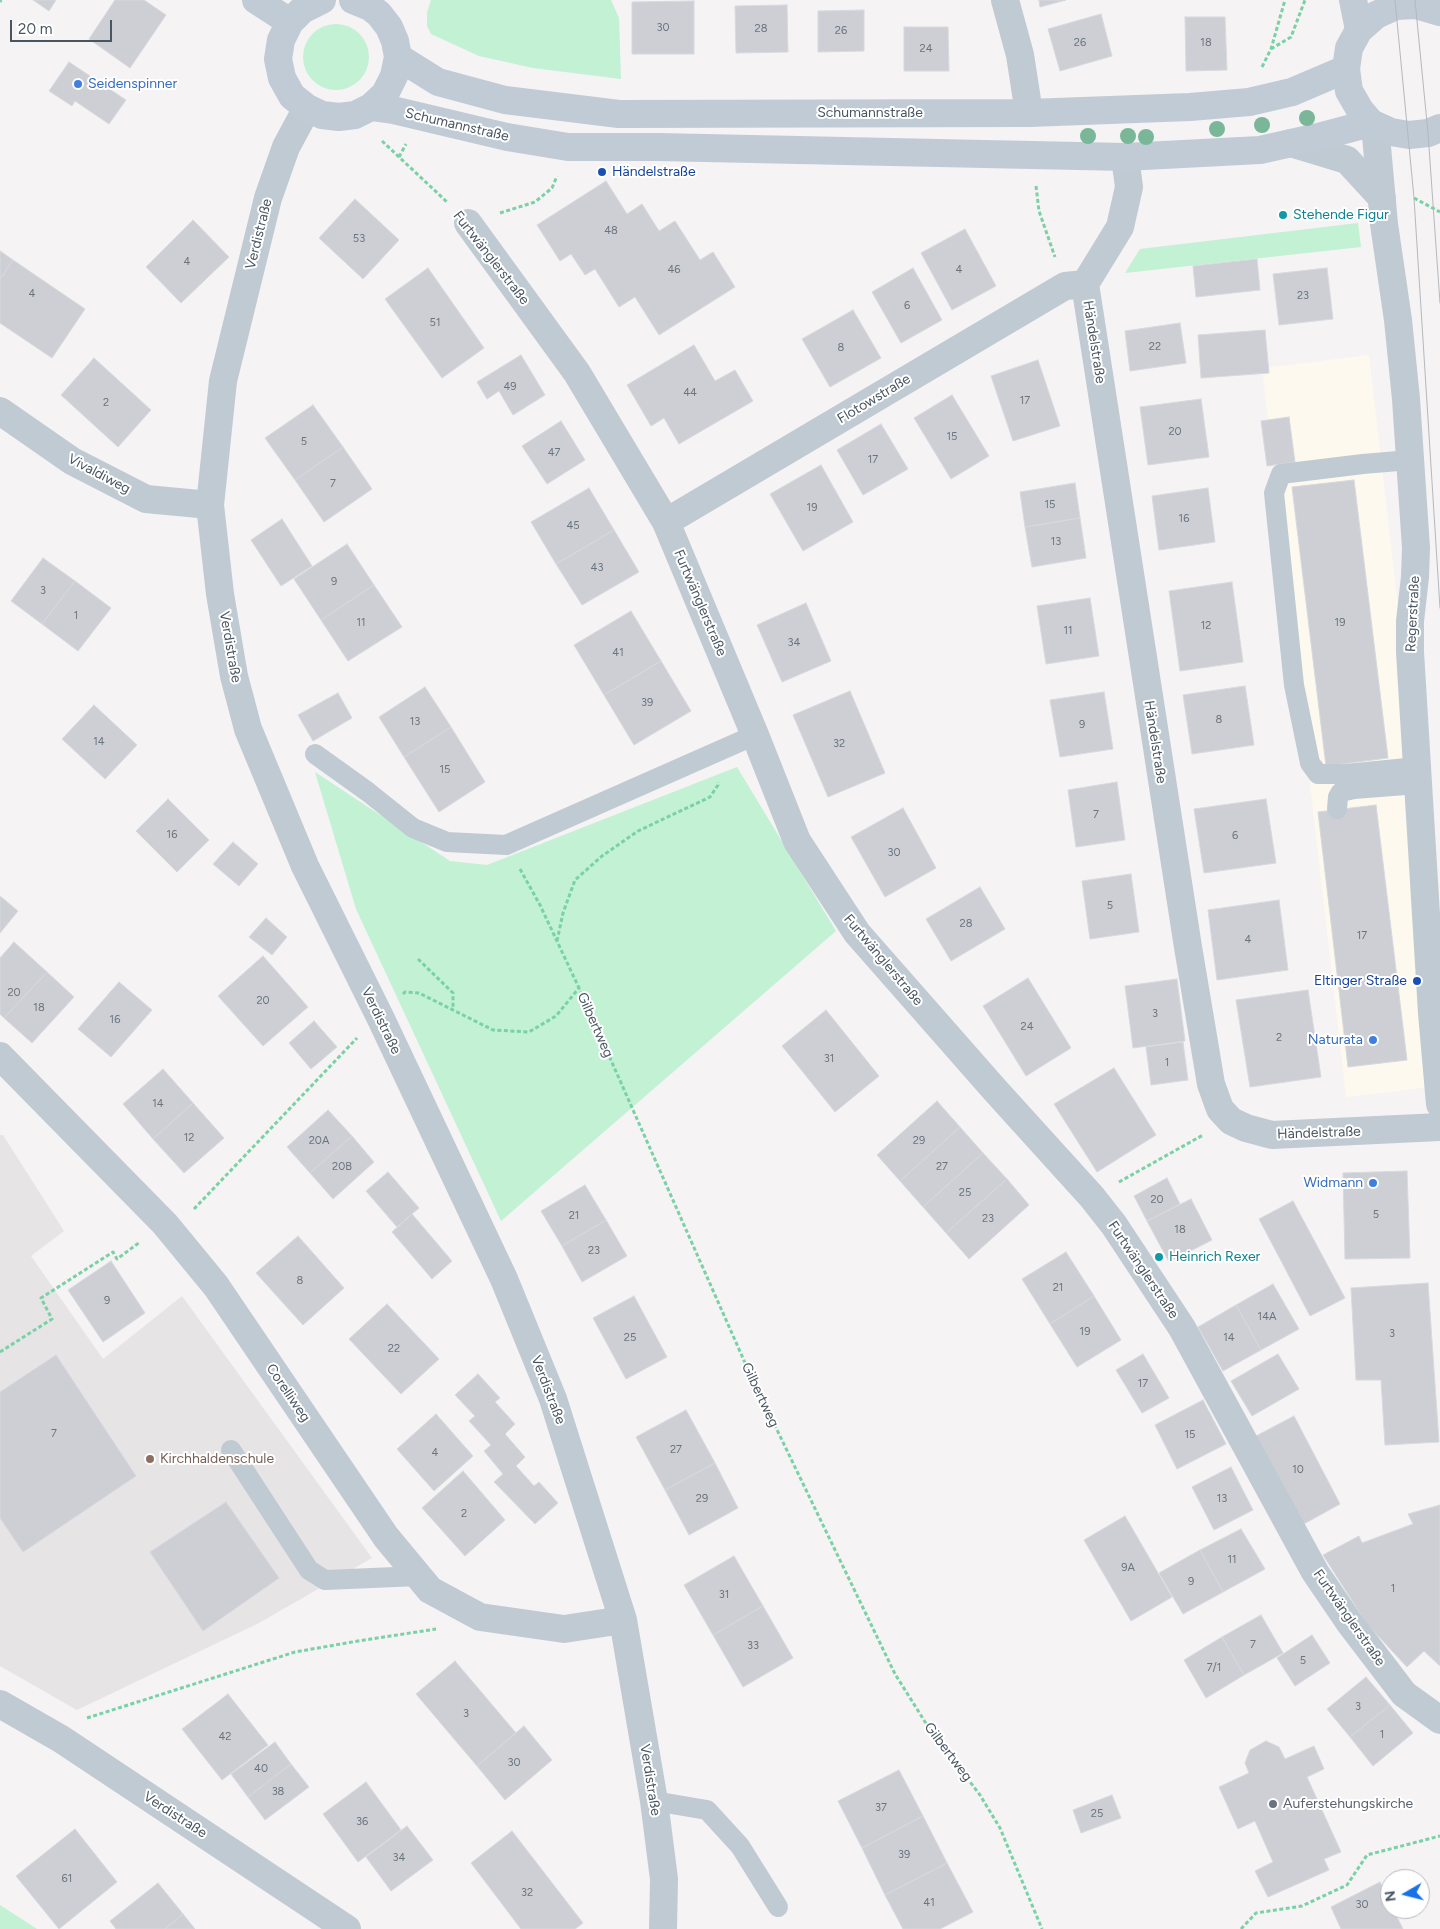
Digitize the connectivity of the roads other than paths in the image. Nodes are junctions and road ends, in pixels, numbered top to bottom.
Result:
1 (256, 0) edge
2 (322, 0) edge
3 (1004, 0) edge
4 (1353, 0) edge
5 (366, 2) edge
6 (1440, 12) edge
7 (290, 22) junction
8 (1359, 30) junction
9 (398, 57) junction
10 (1346, 68) junction
11 (307, 108) junction
12 (363, 111) junction
13 (1029, 113) junction
14 (1373, 124) junction
15 (1440, 128) edge
16 (1291, 143) junction
17 (1126, 157) junction
18 (1382, 198) junction
19 (468, 223) road end
20 (1075, 285) junction
21 (0, 411) edge
22 (1410, 460) junction
23 (210, 506) junction
24 (666, 522) junction
25 (755, 735) junction
26 (315, 754) dead end
27 (1418, 775) junction
28 (1337, 809) dead end
29 (0, 1056) edge
30 (1440, 1104) edge
31 (1440, 1127) edge
32 (231, 1450) dead end
33 (419, 1576) junction
34 (624, 1620) junction
35 (0, 1704) edge
36 (1440, 1720) edge
37 (654, 1801) junction
38 (778, 1907) dead end
39 (347, 1929) edge
40 (663, 1929) edge

1 - 7 main road
2 - 7 main road
3 - 13 street
4 - 8 main road
5 - 9 main road
6 - 8 main road
7 - 11 main road
8 - 10 main road
9 - 12 main road
9 - 13 main road, Schumannstraße
10 - 13 main road, Schumannstraße
10 - 14 main road
11 - 12 main road, Schumannstraße
11 - 23 street, Verdistraße
12 - 17 main road, Schumannstraße
14 - 15 main road
14 - 16 main road, Schumannstraße
14 - 18 street, Regerstraße
16 - 17 main road, Schumannstraße
16 - 18 street, Schumannstraße
17 - 20 street, Händelstraße
18 - 22 street, Regerstraße
19 - 24 street, Furtwänglerstraße
20 - 24 street, Flotowstraße
20 - 31 street, Händelstraße
21 - 23 street, Vivaldiweg
22 - 27 street, Regerstraße
22 - 27 lane
23 - 34 street, Verdistraße
24 - 25 street, Furtwänglerstraße
25 - 26 lane
25 - 36 street, Furtwänglerstraße
27 - 28 lane
27 - 30 street, Regerstraße
29 - 33 street, Corelliweg
32 - 33 lane
33 - 34 street, Corelliweg
34 - 37 street, Verdistraße
35 - 39 street, Verdistraße
37 - 38 lane
37 - 40 street, Verdistraße

